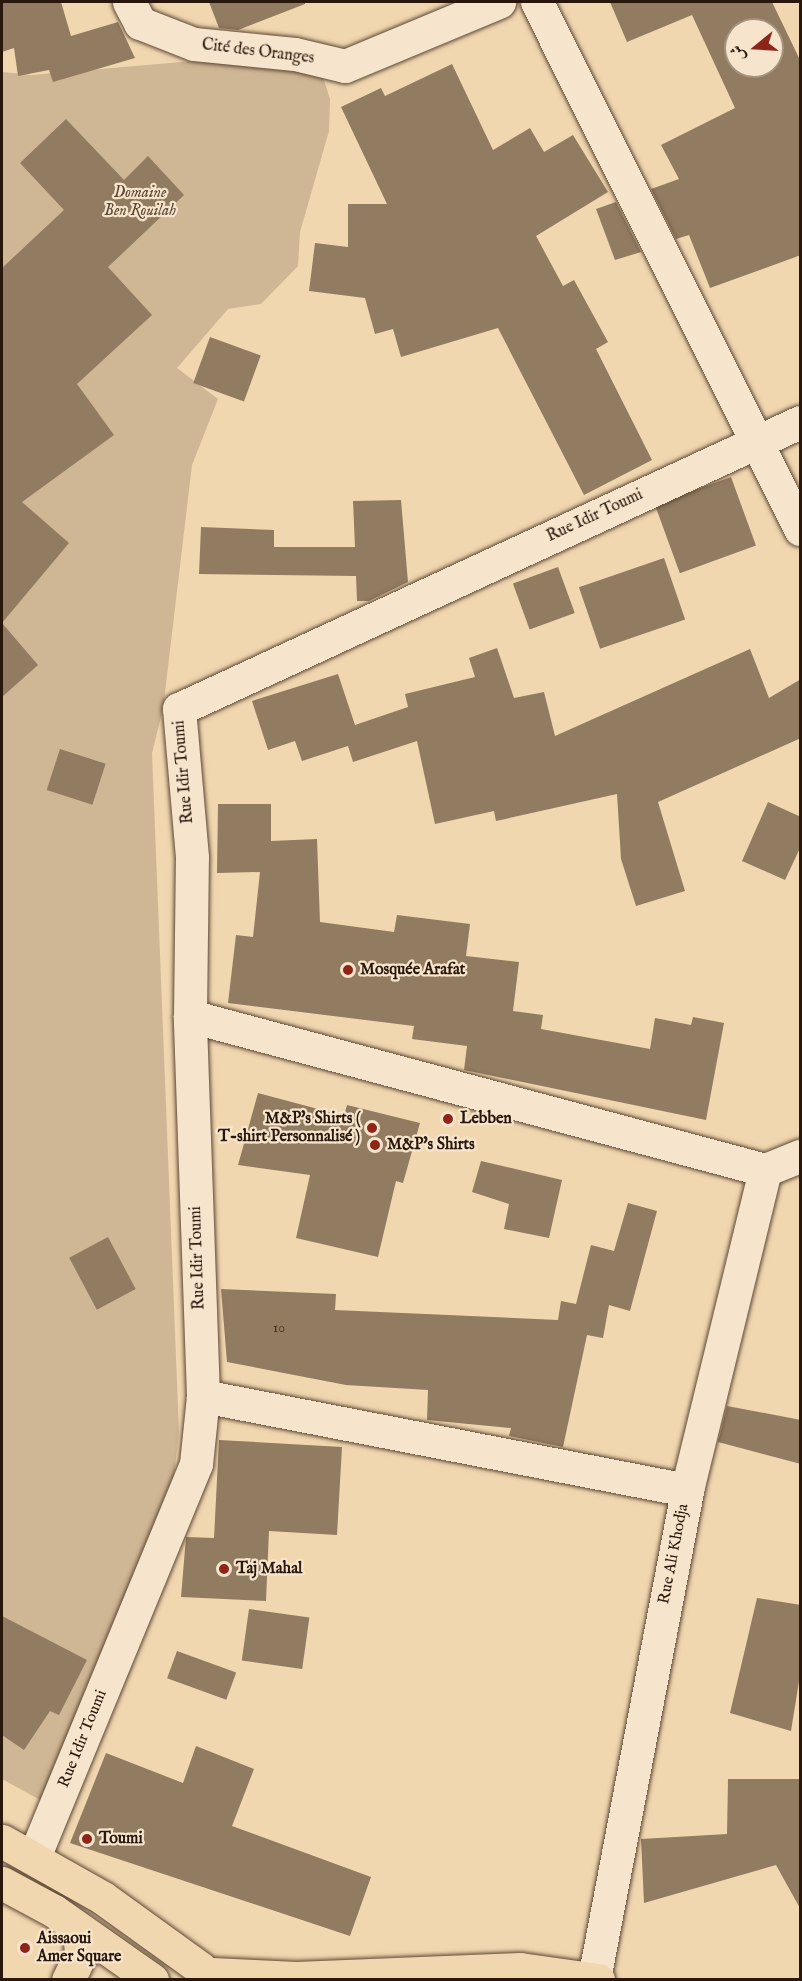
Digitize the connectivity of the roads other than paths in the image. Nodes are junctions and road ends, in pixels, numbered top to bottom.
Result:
1 (129, 2) edge
2 (499, 2) edge
3 (537, 2) edge
4 (801, 422) edge
5 (754, 442) junction
6 (801, 529) edge
7 (190, 1016) junction
8 (801, 1156) edge
9 (765, 1170) junction
10 (203, 1396) junction
11 (687, 1490) junction
12 (2, 1841) edge
13 (34, 1857) junction
14 (2, 1883) edge
15 (79, 1929) junction
16 (210, 1974) edge
17 (596, 1979) edge
18 (68, 1980) edge
19 (89, 1980) edge
20 (138, 1980) edge
21 (152, 1980) edge

1 - 2 street, Cité des Oranges
3 - 5 street
4 - 5 street
5 - 6 street
5 - 7 street, Rue Idir Toumi
7 - 9 street
7 - 10 street, Rue Idir Toumi
8 - 9 street
9 - 11 street, Rue Ali Khodja
10 - 11 street
10 - 13 street, Rue Idir Toumi
11 - 17 street, Rue Ali Khodja
12 - 13 main road
13 - 16 main road
14 - 15 main road
15 - 18 main road
15 - 21 main road
16 - 17 main road
16 - 21 main road
19 - 20 main road

